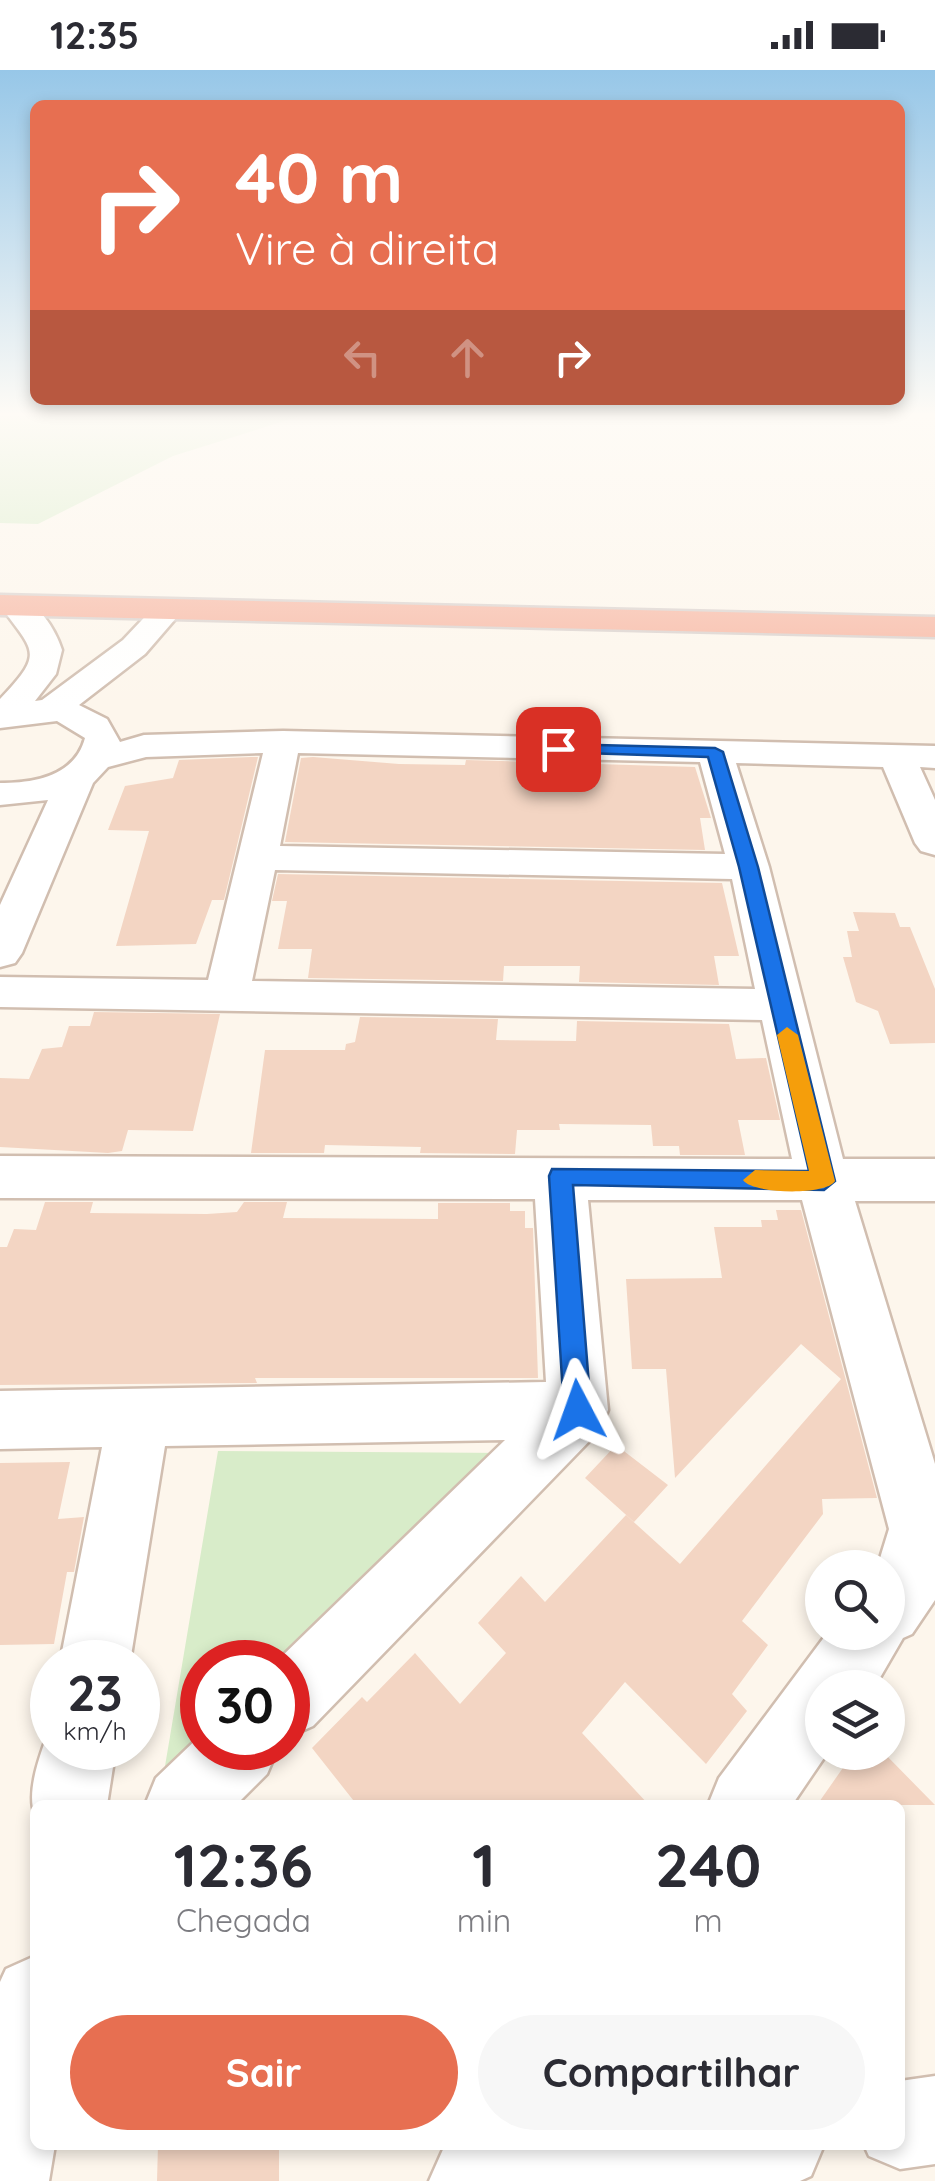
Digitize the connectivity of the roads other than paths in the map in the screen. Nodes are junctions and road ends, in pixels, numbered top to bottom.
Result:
1 (8, 605) edge
2 (168, 610) junction
3 (935, 627) edge
4 (50, 711) junction
5 (2, 717) edge
6 (284, 742) junction
7 (715, 752) junction
8 (897, 756) junction
9 (93, 757) junction
10 (935, 757) edge
11 (0, 794) edge
12 (935, 844) edge
13 (258, 858) junction
14 (748, 867) junction
15 (0, 953) edge
16 (0, 992) edge
17 (227, 995) junction
18 (780, 1005) junction
19 (0, 1176) edge
20 (560, 1176) junction
21 (935, 1180) edge
22 (824, 1181) junction
23 (578, 1410) junction
24 (0, 1420) edge
25 (138, 1420) junction
26 (905, 1586) edge
27 (99, 1640) edge
28 (310, 1679) edge
29 (805, 1723) edge
30 (76, 1770) edge
31 (219, 1770) edge
32 (70, 1800) edge
33 (188, 1800) edge
34 (750, 1800) edge
35 (30, 2028) edge
36 (935, 2120) edge
37 (905, 2125) edge
38 (496, 2150) edge
39 (749, 2150) edge
40 (4, 2181) edge
41 (474, 2181) edge
42 (558, 2181) edge

1 - 2 highway
1 - 5 street
2 - 3 highway
2 - 4 street
4 - 5 street
4 - 9 street
6 - 7 street
6 - 9 street
6 - 13 street
7 - 8 street
7 - 14 street
8 - 10 street
8 - 12 street
9 - 11 street
9 - 15 street
13 - 14 street
13 - 17 street
14 - 18 street
16 - 17 street
17 - 18 street
18 - 22 street
19 - 20 street
20 - 22 street
20 - 23 street
21 - 22 street
22 - 26 street
23 - 25 street
23 - 28 street
24 - 25 street
25 - 27 street
29 - 34 street
30 - 32 street
31 - 33 street
35 - 40 street
36 - 37 street
38 - 41 street
39 - 42 street

